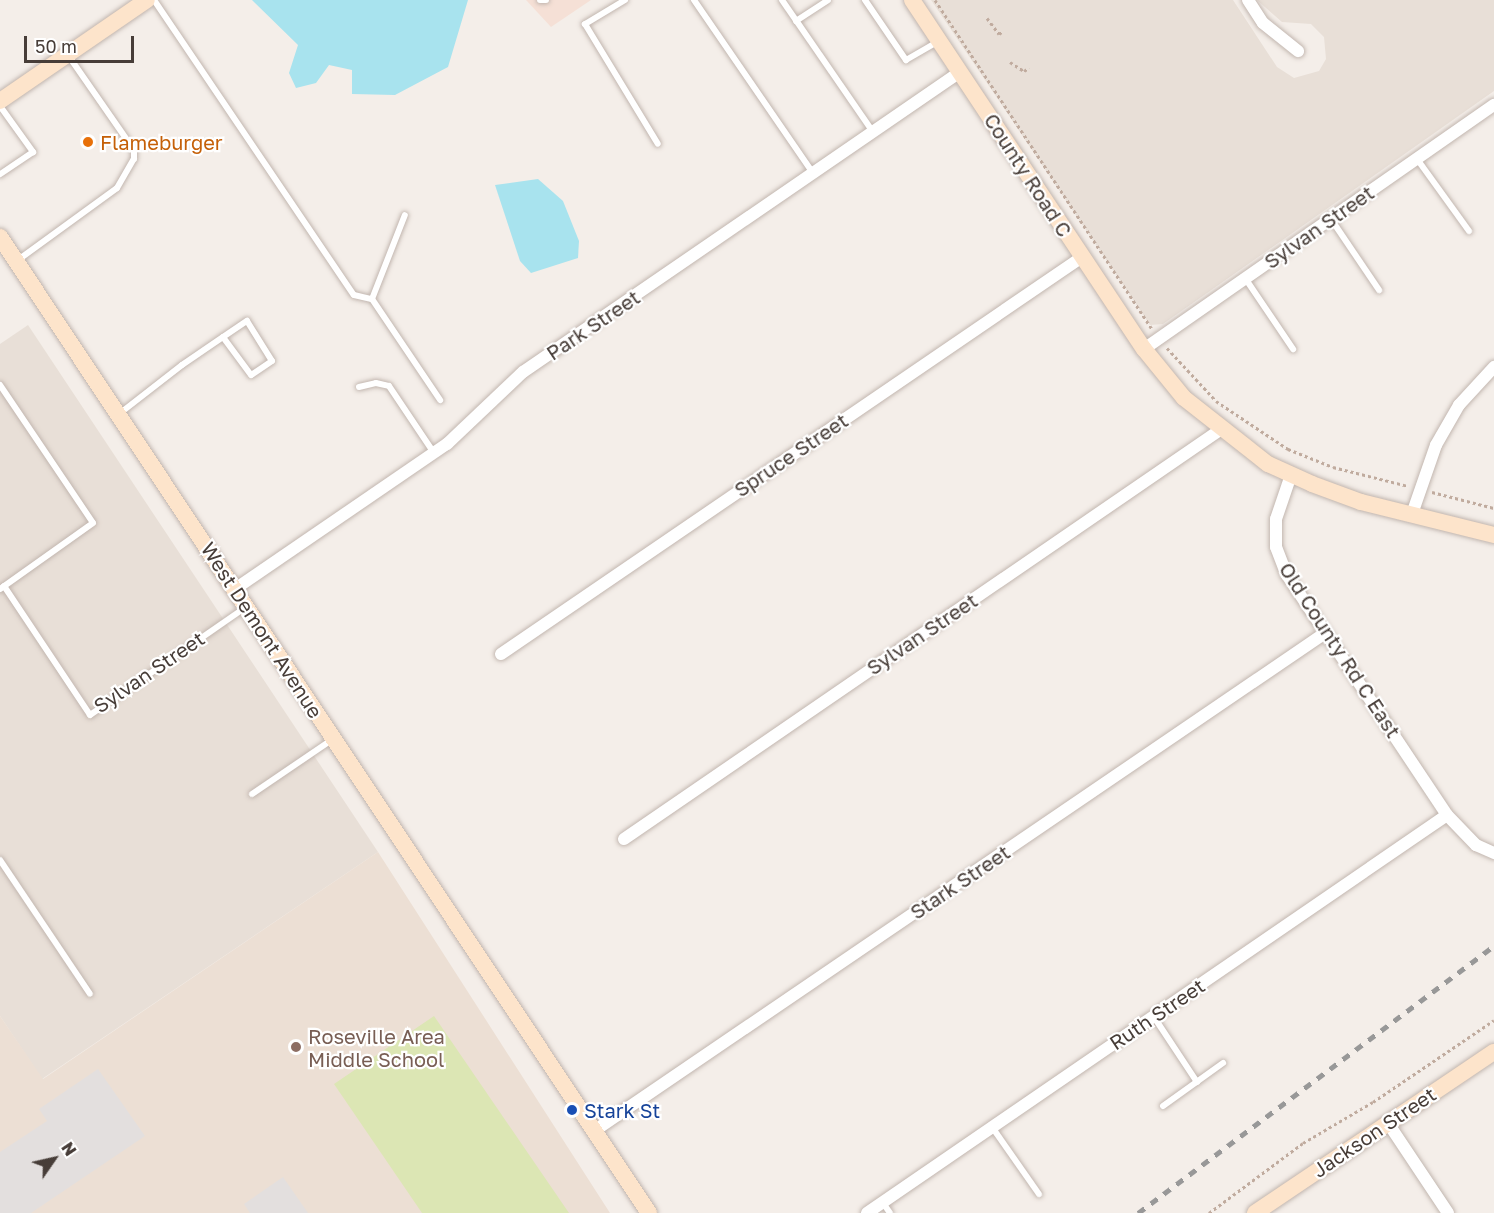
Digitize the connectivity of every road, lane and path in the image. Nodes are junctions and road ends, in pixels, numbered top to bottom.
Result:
1 (147, 0) edge
2 (154, 0) edge
3 (540, 0) edge
4 (546, 0) edge
5 (625, 0) edge
6 (694, 0) edge
7 (782, 0) edge
8 (828, 0) edge
9 (866, 0) edge
10 (912, 0) edge
11 (935, 0) edge
12 (1248, 0) edge
13 (987, 18) dead end
14 (796, 21) junction
15 (1003, 31) dead end
16 (940, 41) junction
17 (1298, 51) dead end
18 (68, 54) junction
19 (1010, 62) dead end
20 (1029, 69) dead end
21 (960, 72) junction
22 (0, 101) edge
23 (1494, 105) edge
24 (0, 106) edge
25 (873, 132) junction
26 (658, 144) dead end
27 (1417, 159) junction
28 (813, 173) junction
29 (0, 174) edge
30 (405, 215) dead end
31 (1331, 219) junction
32 (1469, 231) dead end
33 (1, 239) edge
34 (1082, 257) junction
35 (16, 261) junction
36 (1245, 278) junction
37 (1379, 290) dead end
38 (372, 299) junction
39 (1150, 326) dead end
40 (223, 337) junction
41 (1144, 349) junction
42 (1293, 349) dead end
43 (1171, 353) dead end
44 (1494, 367) edge
45 (0, 385) edge
46 (359, 387) dead end
47 (440, 400) dead end
48 (118, 414) junction
49 (1220, 430) junction
50 (434, 453) junction
51 (1291, 475) junction
52 (1410, 487) dead end
53 (1430, 492) dead end
54 (1494, 508) edge
55 (1412, 514) junction
56 (1494, 535) edge
57 (2, 587) edge
58 (235, 589) junction
59 (246, 607) junction
60 (1325, 633) junction
61 (501, 654) dead end
62 (333, 738) junction
63 (252, 794) dead end
64 (1447, 815) junction
65 (624, 839) dead end
66 (1494, 853) edge
67 (0, 860) edge
68 (90, 994) dead end
69 (1154, 1017) junction
70 (1494, 1020) edge
71 (1494, 1052) edge
72 (1223, 1063) dead end
73 (1197, 1082) junction
74 (1162, 1106) dead end
75 (1388, 1123) junction
76 (992, 1127) junction
77 (594, 1131) junction
78 (1039, 1194) dead end
79 (886, 1208) edge
80 (649, 1213) edge
81 (867, 1213) edge
82 (1209, 1213) edge
83 (1254, 1213) edge
84 (1448, 1213) edge

1 - 18 street
2 - 38 lane
3 - 4 lane
5 - 26 lane
6 - 28 lane
7 - 14 lane
8 - 14 lane
9 - 16 lane
10 - 16 street, County Road C
11 - 39 path
12 - 17 street
13 - 15 path
14 - 25 lane
16 - 21 street, County Road C
18 - 22 street
18 - 35 lane
19 - 20 path
21 - 25 street, Park Street
21 - 34 street, County Road C
23 - 27 street, Sylvan Street
24 - 29 lane
25 - 28 street, Park Street
27 - 31 street, Sylvan Street
27 - 32 lane
28 - 50 street, Park Street
30 - 38 lane
31 - 36 street, Sylvan Street
31 - 37 lane
33 - 35 street, West Demont Avenue
34 - 41 street, County Road C
34 - 61 street, Spruce Street
35 - 48 street, West Demont Avenue
36 - 41 street, Sylvan Street
36 - 42 lane
38 - 47 lane
40 - 40 lane
40 - 48 lane
41 - 49 street, County Road C
43 - 52 path
44 - 55 street
45 - 57 lane
46 - 50 lane
48 - 58 street, West Demont Avenue
49 - 51 street, County Road C
49 - 65 street, Sylvan Street
50 - 58 street, Park Street
51 - 55 street, County Road C
51 - 60 street, Old County Rd C East
53 - 54 path
55 - 56 street, County Road C
57 - 59 lane, Sylvan Street
58 - 59 street, West Demont Avenue
59 - 62 street, West Demont Avenue
60 - 64 street, Old County Rd C East
60 - 77 street, Stark Street
62 - 63 lane
62 - 77 street, West Demont Avenue
64 - 66 street, Old County Rd C East
64 - 69 street, Ruth Street
67 - 68 lane
69 - 73 lane
69 - 76 street, Ruth Street
70 - 82 path
71 - 75 street, Jackson Street
72 - 73 lane
73 - 74 lane
75 - 83 street, Jackson Street
75 - 84 street
76 - 78 lane
76 - 79 street, Ruth Street
77 - 80 street, West Demont Avenue
79 - 81 street, Ruth Street

